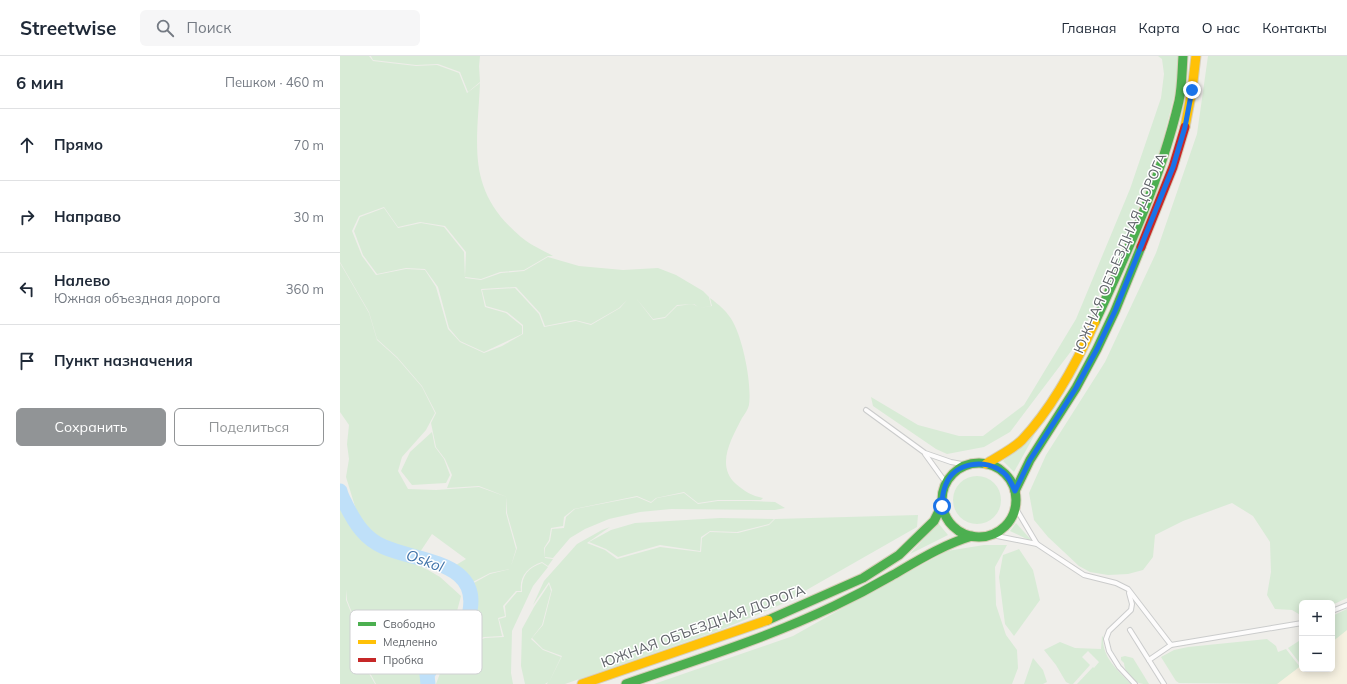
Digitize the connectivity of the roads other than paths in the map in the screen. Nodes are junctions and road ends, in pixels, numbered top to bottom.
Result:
1 (1184, 56) edge
2 (1196, 56) edge
3 (866, 410) dead end
4 (925, 453) junction
5 (986, 464) junction
6 (967, 465) junction
7 (946, 483) junction
8 (1015, 491) junction
9 (942, 506) junction
10 (1015, 507) junction
11 (992, 535) junction
12 (972, 536) junction
13 (1037, 544) junction
14 (1128, 589) junction
15 (1347, 605) edge
16 (1335, 610) edge
17 (1299, 624) edge
18 (1130, 630) dead end
19 (1171, 645) junction
20 (1149, 660) junction
21 (603, 681) edge
22 (582, 684) edge
23 (626, 684) edge
24 (1135, 684) edge
25 (1164, 684) edge

1 - 5 main road, ЮЖНАЯ ОБЪЕЗДНАЯ ДОРОГА
2 - 8 main road, ЮЖНАЯ ОБЪЕЗДНАЯ ДОРОГА
3 - 4 lane
4 - 6 lane
4 - 7 lane
5 - 6 main road
5 - 8 main road
6 - 7 main road
7 - 9 main road
8 - 10 main road
9 - 12 main road
9 - 21 main road, ЮЖНАЯ ОБЪЕЗДНАЯ ДОРОГА
10 - 11 main road
10 - 13 lane
11 - 12 main road
11 - 13 lane
12 - 23 main road, ЮЖНАЯ ОБЪЕЗДНАЯ ДОРОГА
13 - 14 lane
14 - 19 lane
14 - 24 lane
15 - 16 lane
17 - 19 lane
18 - 20 lane
19 - 20 lane
20 - 25 lane
21 - 22 main road, ЮЖНАЯ ОБЪЕЗДНАЯ ДОРОГА

